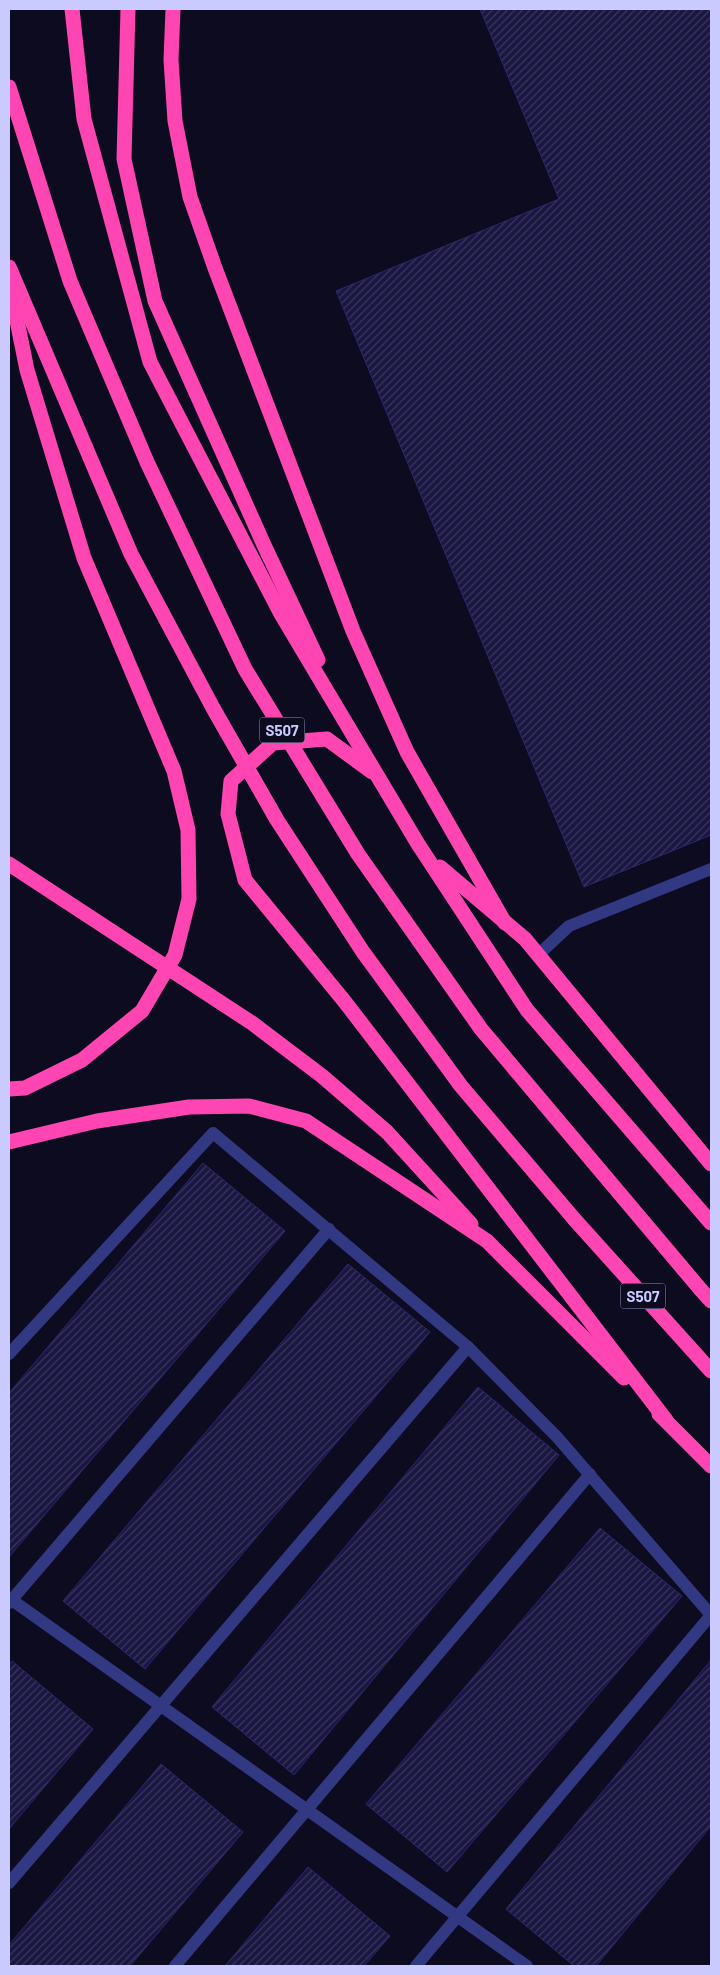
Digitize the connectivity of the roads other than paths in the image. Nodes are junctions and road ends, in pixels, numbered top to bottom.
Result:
1 (72, 9) edge
2 (128, 9) edge
3 (174, 9) edge
4 (9, 87) edge
5 (9, 267) edge
6 (9, 280) edge
7 (355, 738) junction
8 (378, 776) junction
9 (425, 855) junction
10 (9, 864) edge
11 (711, 868) edge
12 (504, 923) junction
13 (538, 955) junction
14 (9, 1090) edge
15 (9, 1142) edge
16 (711, 1164) edge
17 (711, 1223) edge
18 (329, 1229) junction
19 (487, 1241) junction
20 (711, 1302) edge
21 (468, 1347) junction
22 (9, 1354) edge
23 (711, 1371) edge
24 (666, 1420) junction
25 (711, 1466) edge
26 (590, 1474) junction
27 (10, 1600) edge
28 (711, 1615) edge
29 (161, 1706) junction
30 (307, 1810) junction
31 (9, 1884) edge
32 (458, 1917) junction
33 (175, 1966) edge
34 (416, 1966) edge
35 (527, 1966) edge

1 - 7 highway
2 - 7 highway
3 - 12 highway
4 - 20 highway, S507, bridge
5 - 23 highway, S507, bridge
6 - 14 highway, bridge
7 - 8 highway
8 - 9 highway
8 - 24 highway
9 - 12 highway
9 - 17 highway
10 - 19 highway
11 - 13 lane
12 - 13 highway
13 - 16 highway
15 - 19 highway
18 - 21 lane
18 - 22 lane
18 - 27 lane
19 - 24 highway
21 - 26 lane
21 - 29 lane
24 - 25 highway
26 - 28 lane
26 - 30 lane
27 - 29 lane
28 - 32 lane
29 - 30 lane
29 - 31 lane
30 - 32 lane
30 - 33 lane
32 - 34 lane
32 - 35 lane

